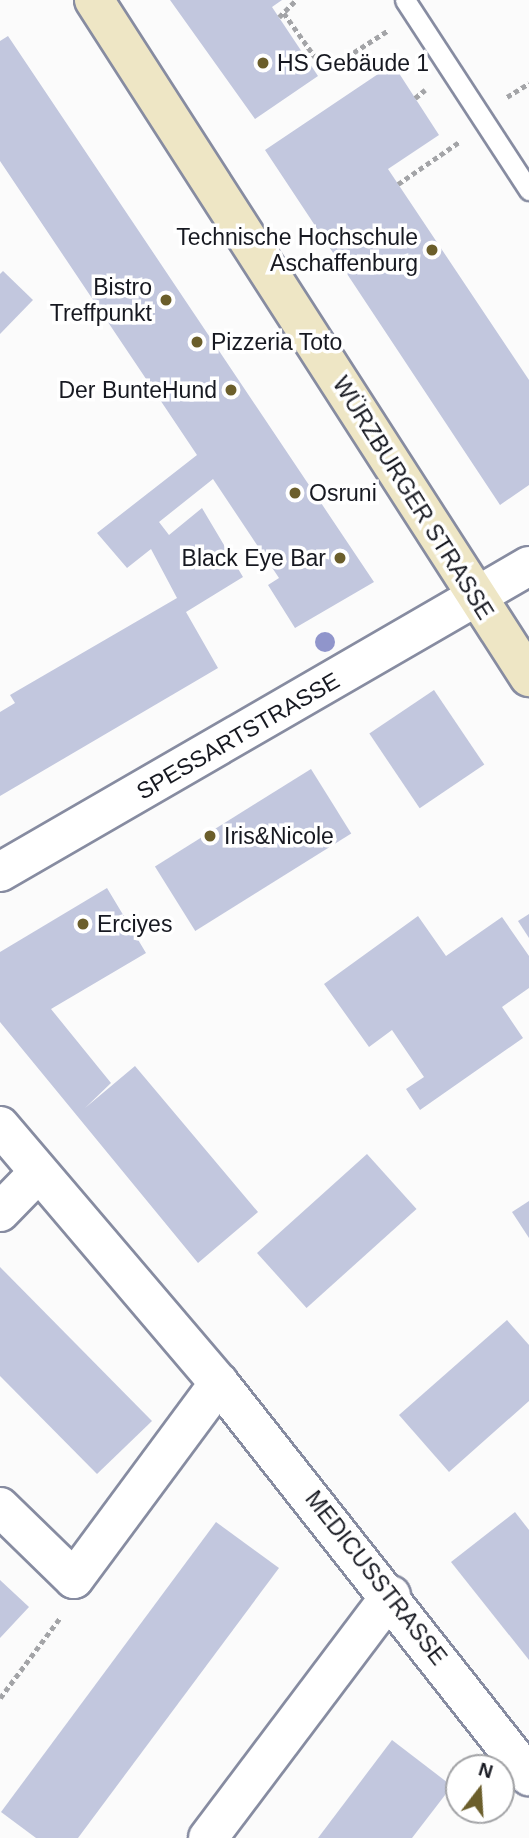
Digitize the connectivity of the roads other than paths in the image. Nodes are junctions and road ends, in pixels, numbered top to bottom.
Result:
1 (94, 0) edge
2 (410, 7) edge
3 (529, 190) edge
4 (529, 566) edge
5 (476, 601) junction
6 (529, 677) edge
7 (0, 872) edge
8 (0, 1126) edge
9 (38, 1173) junction
10 (0, 1212) edge
11 (219, 1383) junction
12 (0, 1507) edge
13 (391, 1595) junction
14 (529, 1776) edge
15 (208, 1838) edge

1 - 5 main road, WÜRZBURGER STRASSE
2 - 3 lane
4 - 5 street, SPESSARTSTRASSE
5 - 6 main road, WÜRZBURGER STRASSE
5 - 7 street, SPESSARTSTRASSE
8 - 9 street, MEDICUSSTRASSE
9 - 10 street
9 - 11 street, MEDICUSSTRASSE
11 - 12 street
11 - 13 street, MEDICUSSTRASSE
13 - 14 street, MEDICUSSTRASSE
13 - 15 street

